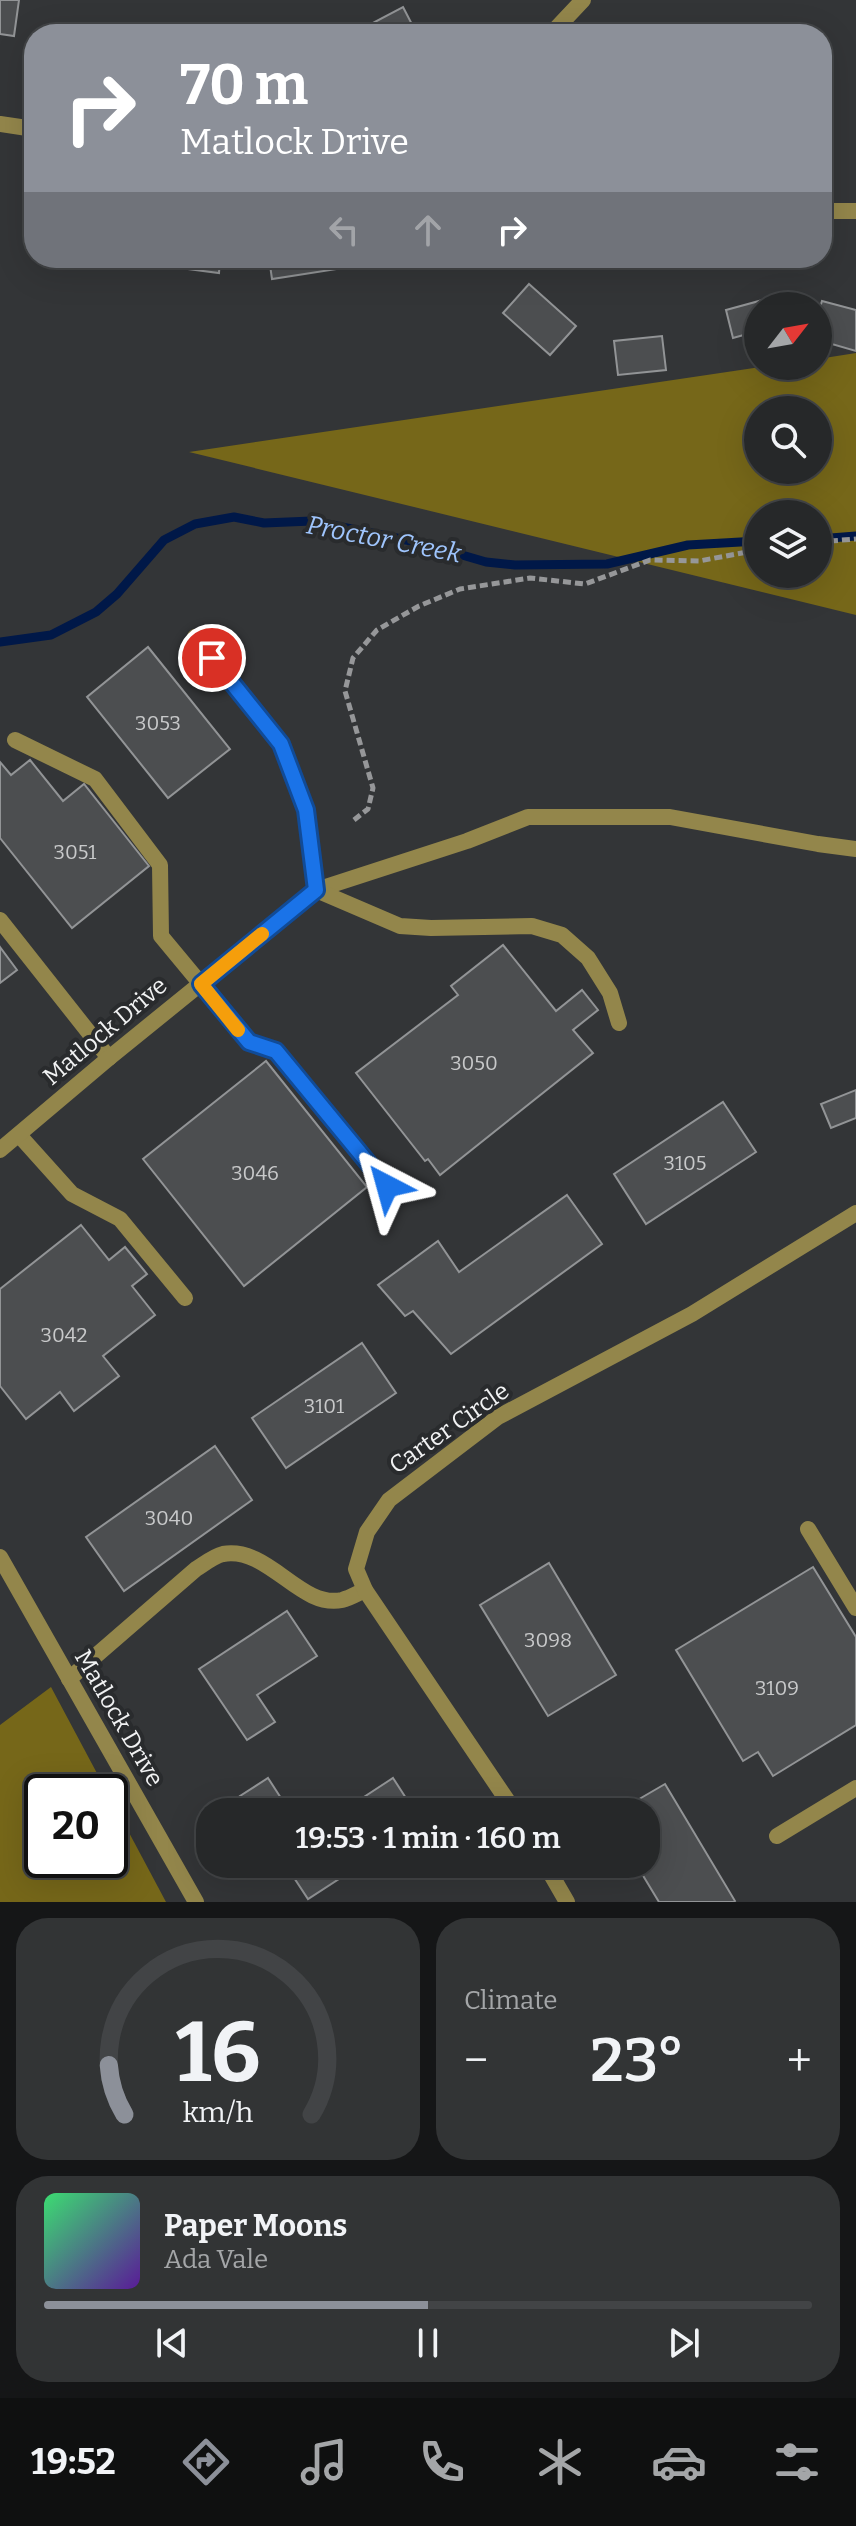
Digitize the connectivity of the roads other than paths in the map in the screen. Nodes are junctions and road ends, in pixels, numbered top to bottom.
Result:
1 (583, 0) edge
2 (560, 24) edge
3 (0, 124) edge
4 (24, 128) edge
5 (832, 211) edge
6 (856, 211) edge
7 (195, 637) dead end
8 (15, 740) dead end
9 (856, 849) edge
10 (316, 890) junction
11 (0, 920) edge
12 (201, 984) junction
13 (619, 1023) dead end
14 (109, 1058) junction
15 (19, 1135) junction
16 (0, 1150) edge
17 (387, 1186) dead end
18 (856, 1213) edge
19 (185, 1298) dead end
20 (808, 1529) dead end
21 (0, 1557) edge
22 (365, 1590) junction
23 (856, 1608) edge
24 (69, 1679) junction
25 (856, 1788) edge
26 (506, 1798) edge
27 (777, 1836) dead end
28 (553, 1878) edge
29 (196, 1902) edge
30 (567, 1902) edge

1 - 2 street
3 - 4 street
5 - 6 street
7 - 10 street
8 - 12 street
9 - 10 street
10 - 12 street, Matlock Drive
10 - 13 street
11 - 14 street
12 - 14 street, Matlock Drive
12 - 17 street
14 - 15 street, Matlock Drive
15 - 16 street, Matlock Drive
15 - 19 street
18 - 22 street, Carter Circle
20 - 23 street
21 - 24 street, Matlock Drive
22 - 24 street
22 - 26 street, Carter Circle
24 - 29 street, Matlock Drive
25 - 27 street
28 - 30 street

